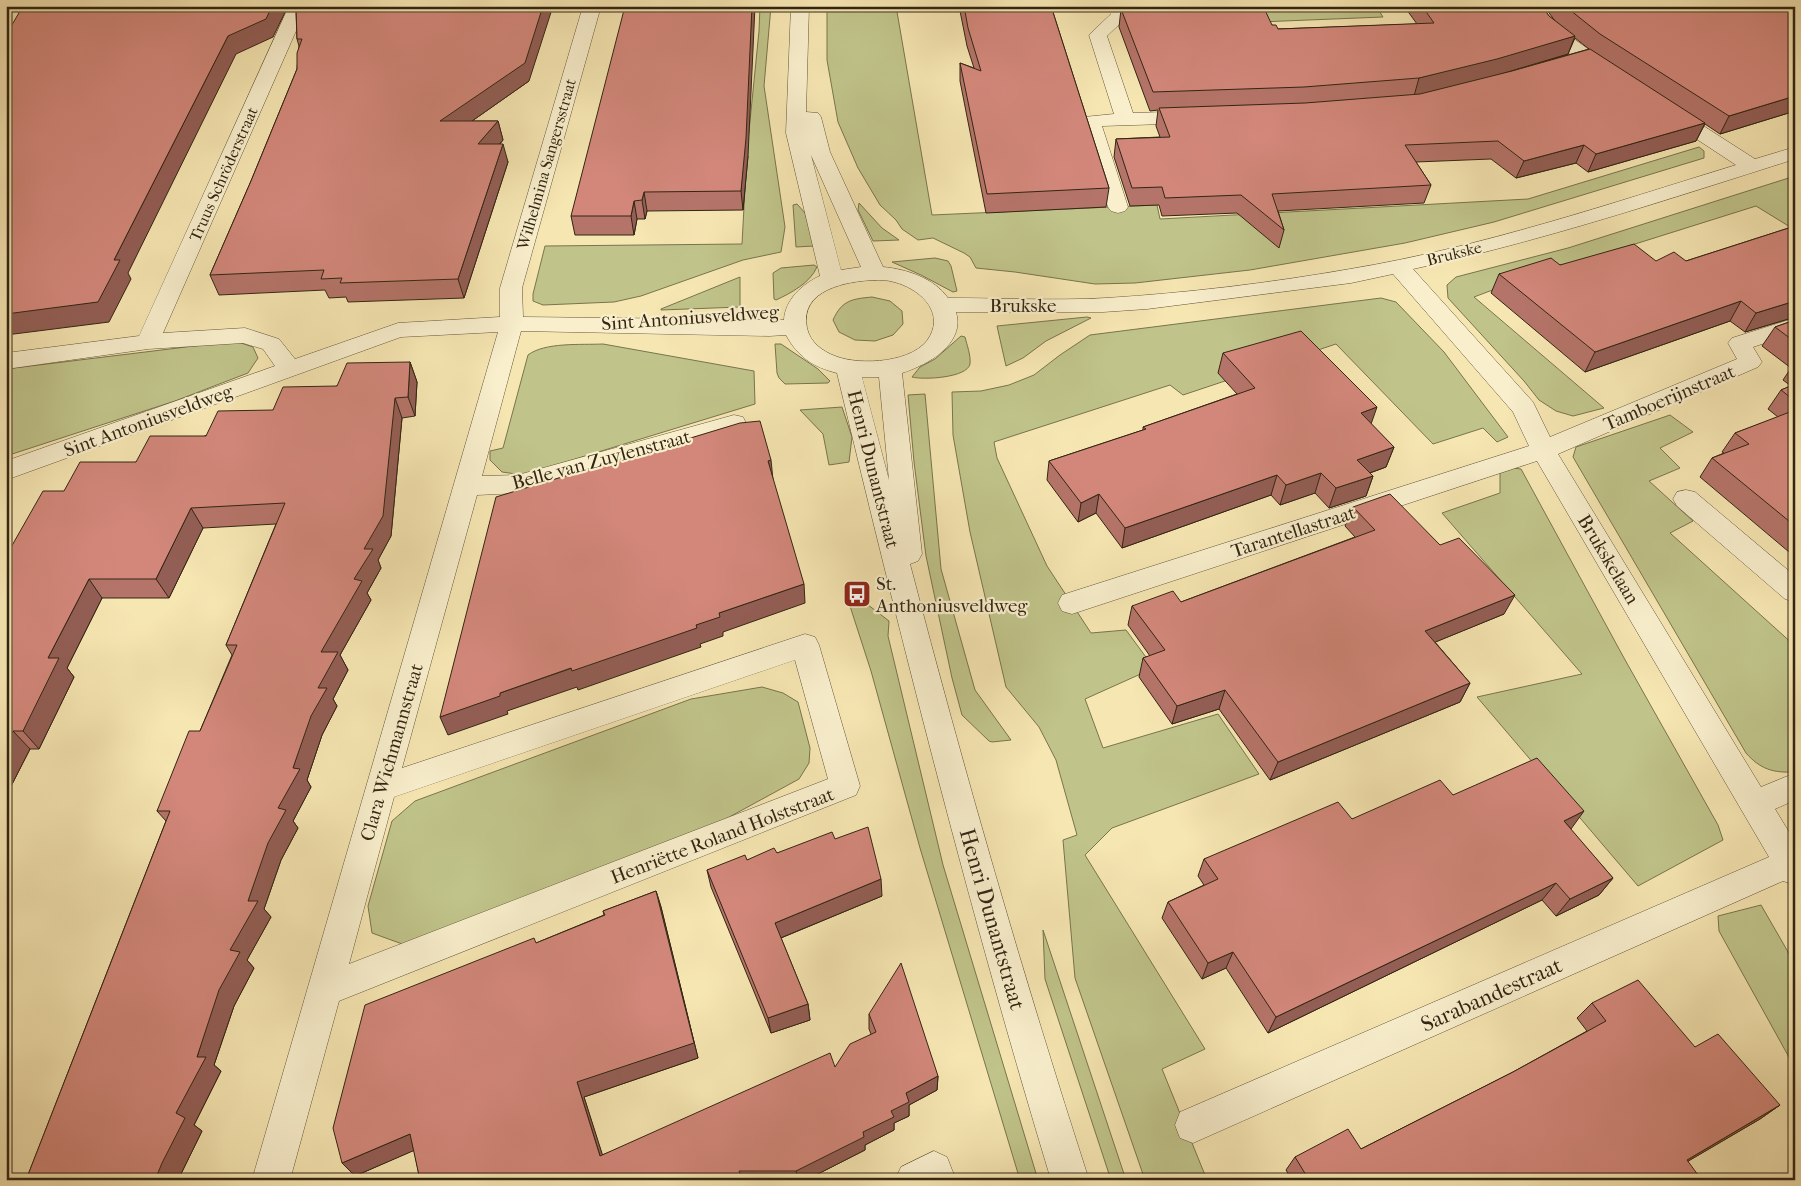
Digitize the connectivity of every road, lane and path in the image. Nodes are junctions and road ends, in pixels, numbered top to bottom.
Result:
1 (298, 6) edge
2 (592, 6) edge
3 (800, 6) edge
4 (1116, 6) edge
5 (1533, 6) edge
6 (798, 69) junction
7 (1625, 83) edge
8 (1657, 104) edge
9 (1212, 116) edge
10 (1125, 119) junction
11 (1795, 153) edge
12 (1753, 166) junction
13 (1118, 207) dead end
14 (1398, 266) junction
15 (875, 273) junction
16 (832, 280) junction
17 (942, 304) junction
18 (1103, 305) junction
19 (795, 319) junction
20 (512, 324) junction
21 (1795, 325) edge
22 (946, 326) junction
23 (148, 342) junction
24 (6, 361) edge
25 (848, 368) junction
26 (890, 368) junction
27 (290, 369) junction
28 (734, 423) edge
29 (1543, 450) junction
30 (6, 471) edge
31 (465, 486) junction
32 (1686, 499) dead end
33 (1795, 592) edge
34 (1072, 603) dead end
35 (920, 657) junction
36 (1795, 786) edge
37 (381, 788) junction
38 (1754, 804) junction
39 (1792, 867) edge
40 (324, 990) junction
41 (1193, 1125) dead end
42 (270, 1180) edge
43 (914, 1180) edge
44 (937, 1180) edge
45 (1070, 1180) edge

1 - 23 street, Truus Schröderstraat
2 - 20 street, Wilhelmina Sangersstraat
3 - 6 street
4 - 10 street
5 - 7 street
6 - 15 street
6 - 16 street
8 - 12 street
9 - 10 street
10 - 13 street
11 - 12 street, Brukske
12 - 14 street, Brukske
14 - 18 street, Brukske
14 - 29 street, Brukskelaan
15 - 16 street
15 - 17 street
16 - 19 street
17 - 18 street, Brukske
17 - 22 street
18 - 22 street, Brukske
19 - 20 street, Sint Antoniusveldweg
19 - 25 street
20 - 27 street, Sint Antoniusveldweg
20 - 31 street, Clara Wichmannstraat
21 - 29 street, Tamboerijnstraat
22 - 26 street
23 - 24 street
23 - 27 street
25 - 26 street
25 - 35 street, Henri Dunantstraat
26 - 35 street, Henri Dunantstraat
27 - 30 street, Sint Antoniusveldweg
28 - 31 street, Belle van Zuylenstraat
29 - 34 street, Tarantellastraat
29 - 38 street, Brukskelaan
31 - 37 street, Clara Wichmannstraat
32 - 33 street
35 - 45 street, Henri Dunantstraat
36 - 38 street
37 - 40 street, Clara Wichmannstraat
37 - 40 street, Henriëtte Roland Holststraat
38 - 39 street, Brukskelaan
39 - 41 street, Sarabandestraat
40 - 42 street, Clara Wichmannstraat
43 - 44 street

